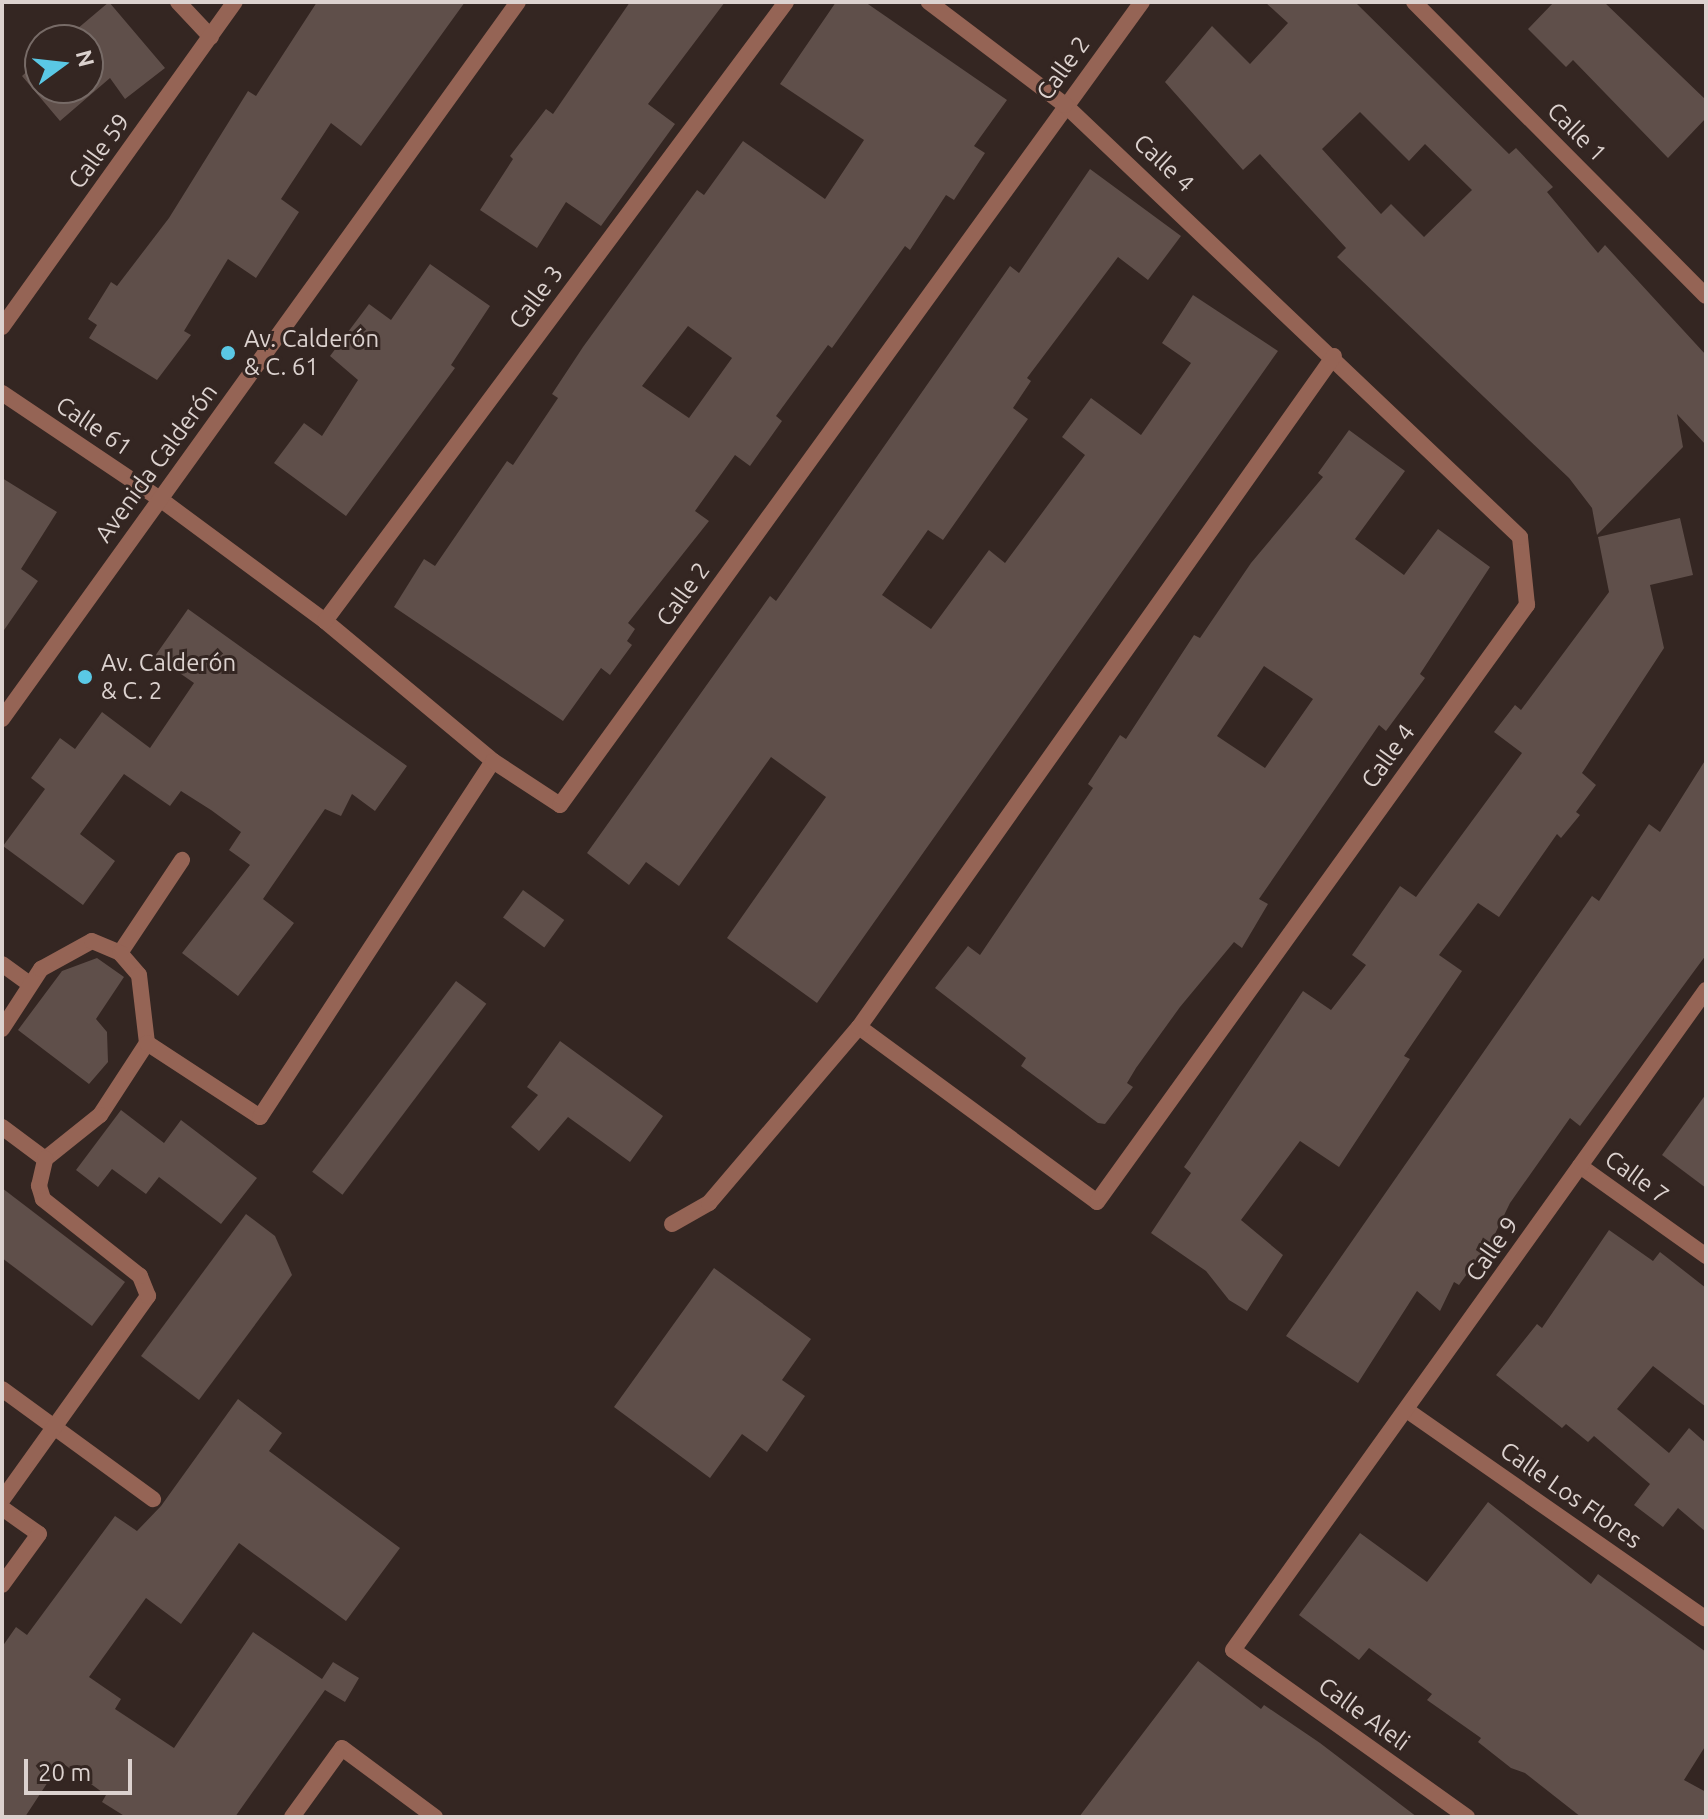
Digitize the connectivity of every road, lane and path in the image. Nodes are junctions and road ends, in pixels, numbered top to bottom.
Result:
1 (178, 2) edge
2 (235, 2) edge
3 (518, 2) edge
4 (786, 2) edge
5 (929, 2) edge
6 (1142, 2) edge
7 (1414, 2) edge
8 (211, 37) junction
9 (1065, 105) junction
10 (1706, 296) edge
11 (2, 327) edge
12 (1334, 356) junction
13 (2, 393) edge
14 (160, 499) junction
15 (325, 621) junction
16 (2, 719) edge
17 (493, 761) junction
18 (182, 860) dead end
19 (120, 953) junction
20 (2, 964) edge
21 (30, 984) junction
22 (1706, 990) edge
23 (859, 1027) junction
24 (2, 1029) edge
25 (147, 1043) junction
26 (2, 1127) edge
27 (45, 1159) junction
28 (1580, 1166) junction
29 (672, 1224) dead end
30 (1706, 1256) edge
31 (2, 1389) edge
32 (1408, 1411) junction
33 (54, 1427) junction
34 (153, 1499) dead end
35 (2, 1500) edge
36 (2, 1508) edge
37 (2, 1585) edge
38 (1706, 1619) edge
39 (1233, 1650) joint
40 (292, 1817) edge
41 (435, 1817) edge
42 (1467, 1817) edge

1 - 8 street
2 - 8 street, Calle 59
3 - 14 street, Avenida Calderón
4 - 15 street, Calle 3
5 - 9 street
6 - 9 street, Calle 2
7 - 10 street, Calle 1
8 - 11 street, Calle 59
9 - 12 street, Calle 4
9 - 17 street, Calle 2
12 - 23 street
12 - 23 street, Calle 4
13 - 14 street, Calle 61
14 - 15 street, Calle 2
14 - 16 street, Avenida Calderón
15 - 17 street, Calle 2
17 - 25 street
18 - 19 street
19 - 21 street
19 - 25 street
20 - 21 street
21 - 24 street
22 - 28 street, Calle 9
23 - 29 street
25 - 27 street
26 - 27 street
27 - 33 street
28 - 30 street, Calle 7
28 - 32 street, Calle 9
31 - 33 street
32 - 38 street, Calle Los Flores
32 - 39 street, Calle 9
33 - 34 street
33 - 35 street
36 - 37 street
39 - 42 street, Calle Aleli
40 - 41 street

